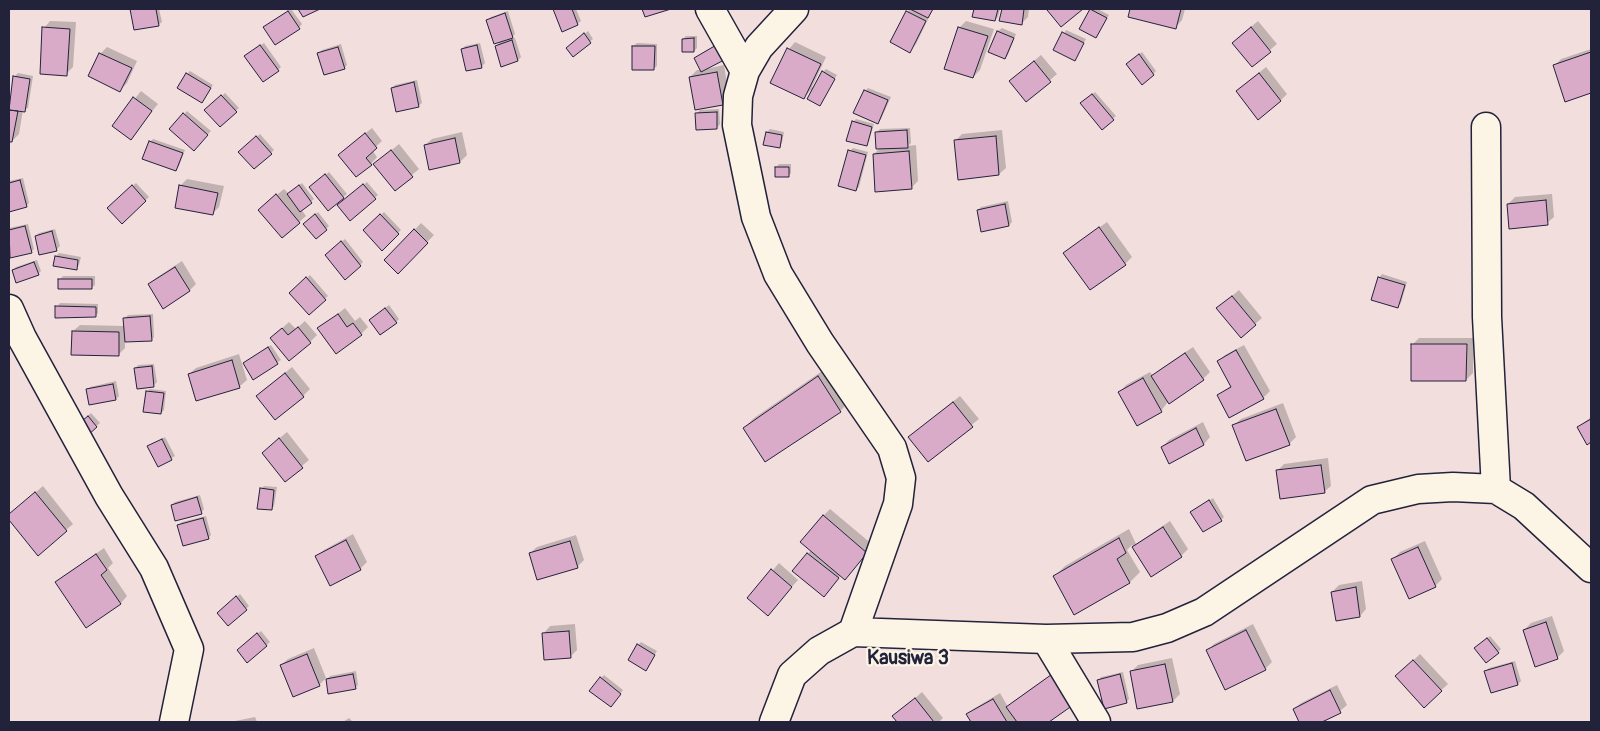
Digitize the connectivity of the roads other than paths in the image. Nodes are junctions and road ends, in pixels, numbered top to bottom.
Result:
1 (710, 9) edge
2 (794, 9) edge
3 (745, 71) junction
4 (1486, 127) dead end
5 (9, 309) edge
6 (1496, 489) junction
7 (1591, 568) edge
8 (853, 632) junction
9 (1046, 639) junction
10 (174, 722) edge
11 (774, 722) edge
12 (1096, 722) edge

1 - 3 street
2 - 3 street
3 - 8 street
4 - 6 street
5 - 10 street
6 - 7 street
6 - 9 street
8 - 9 street
8 - 11 street
9 - 12 street

